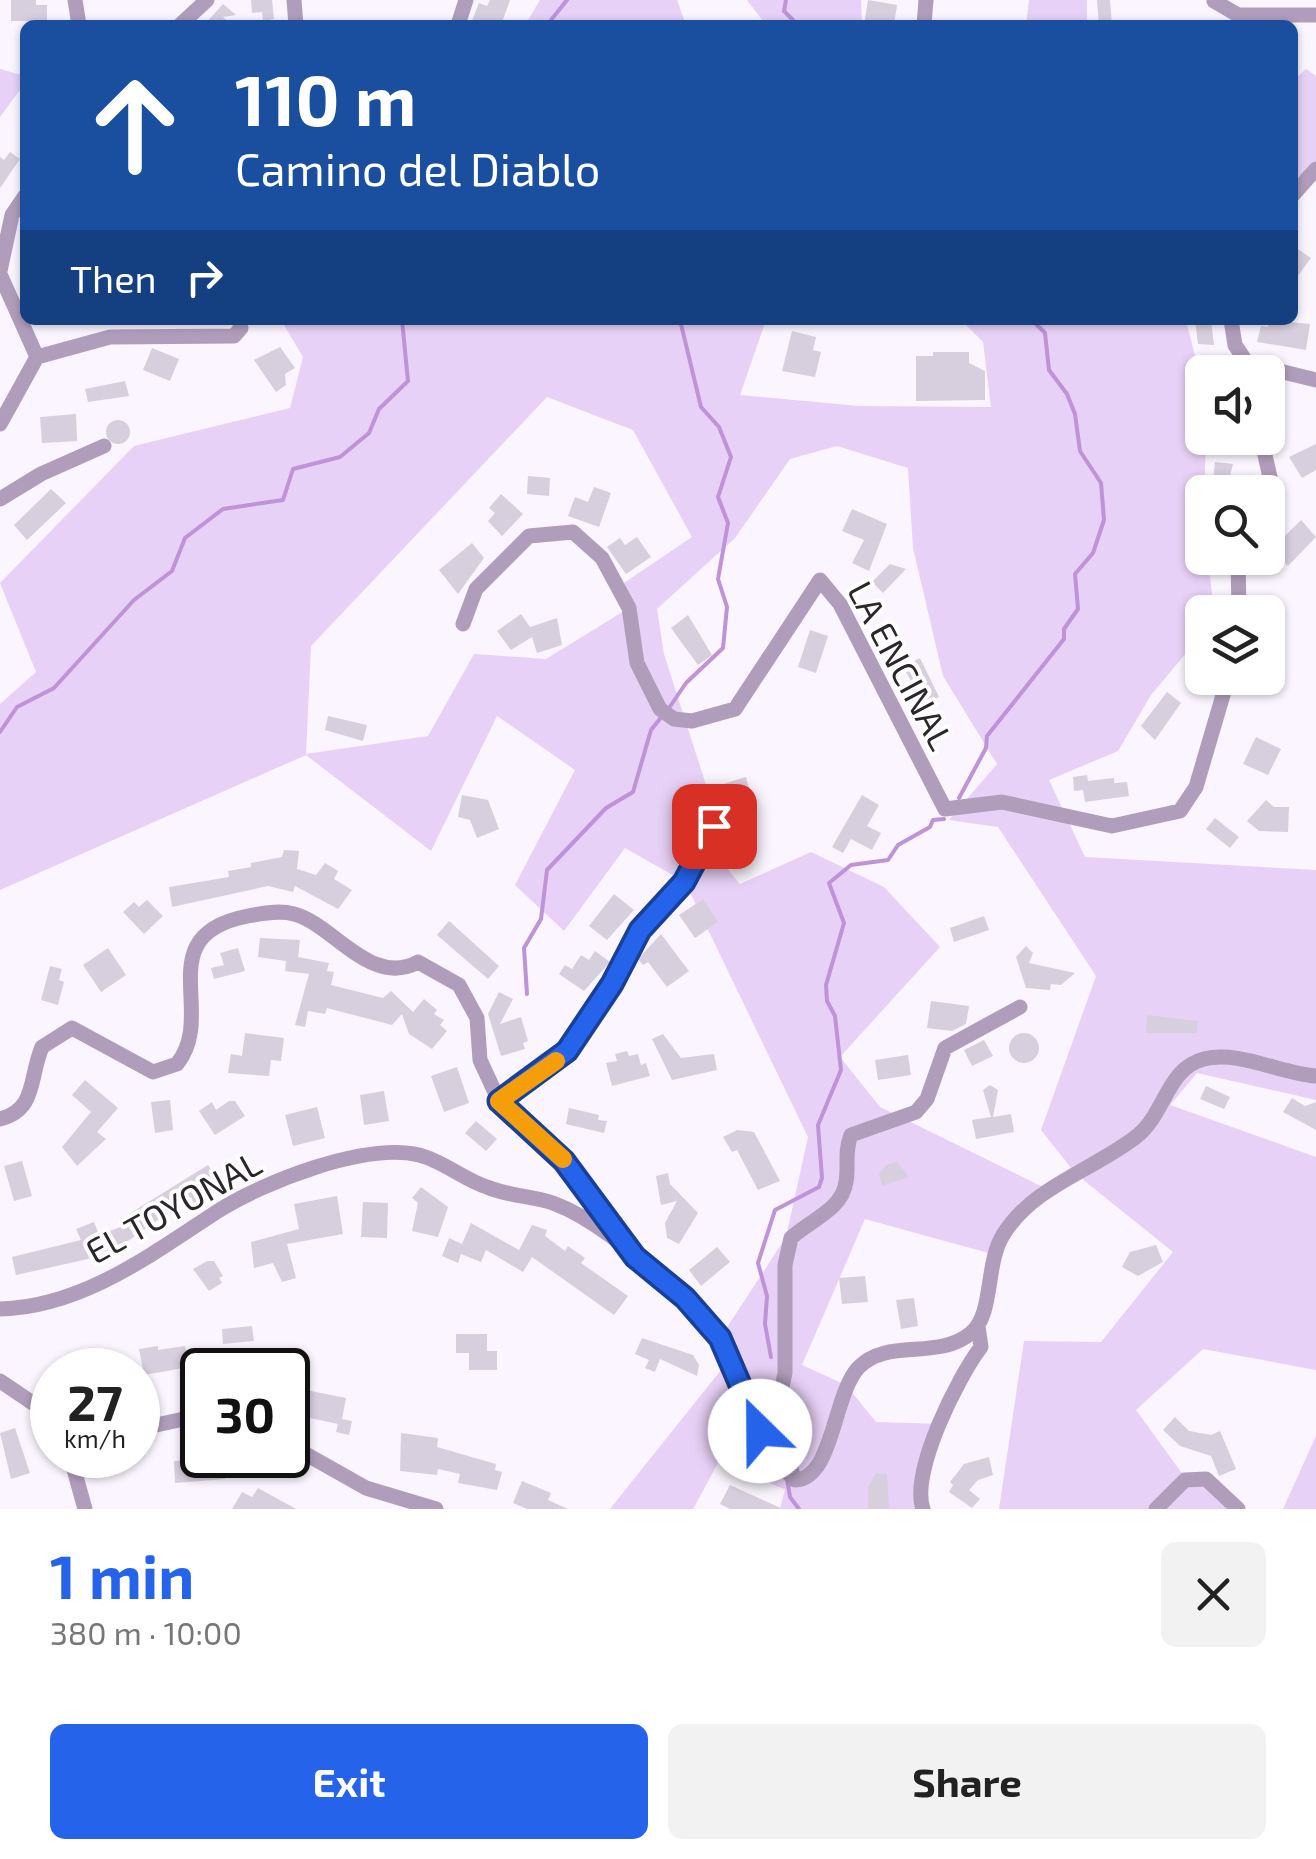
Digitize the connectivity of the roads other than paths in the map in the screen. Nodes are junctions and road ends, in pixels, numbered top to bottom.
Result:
1 (208, 0) edge
2 (1214, 0) edge
3 (1316, 15) edge
4 (186, 20) edge
5 (1234, 20) edge
6 (1316, 169) edge
7 (1298, 189) edge
8 (20, 203) edge
9 (0, 272) edge
10 (20, 317) edge
11 (23, 325) edge
12 (240, 325) edge
13 (1232, 325) edge
14 (1240, 355) edge
15 (38, 358) junction
16 (1285, 375) edge
17 (1316, 380) edge
18 (0, 424) edge
19 (104, 446) dead end
20 (0, 499) edge
21 (463, 624) dead end
22 (1223, 695) edge
23 (714, 826) dead end
24 (1020, 1007) dead end
25 (1316, 1076) edge
26 (499, 1101) junction
27 (0, 1119) edge
28 (635, 1257) junction
29 (0, 1309) edge
30 (978, 1326) junction
31 (0, 1381) edge
32 (30, 1401) edge
33 (310, 1456) edge
34 (80, 1478) edge
35 (795, 1480) junction
36 (85, 1509) edge
37 (436, 1509) edge
38 (923, 1509) edge
39 (1156, 1509) edge
40 (1238, 1509) edge

1 - 4 street
2 - 5 street
3 - 5 street
6 - 7 street
8 - 9 street
9 - 10 street
11 - 15 street
12 - 15 street
13 - 14 street
15 - 18 street
16 - 17 street
19 - 20 street
21 - 22 street, LA ENCINAL
23 - 26 street
24 - 35 street
25 - 30 street
26 - 27 street
26 - 28 street
28 - 29 street, EL TOYONAL
28 - 35 street, EL TOYONAL
30 - 35 street
30 - 38 street
31 - 32 street
33 - 37 street
34 - 36 street
39 - 40 street

